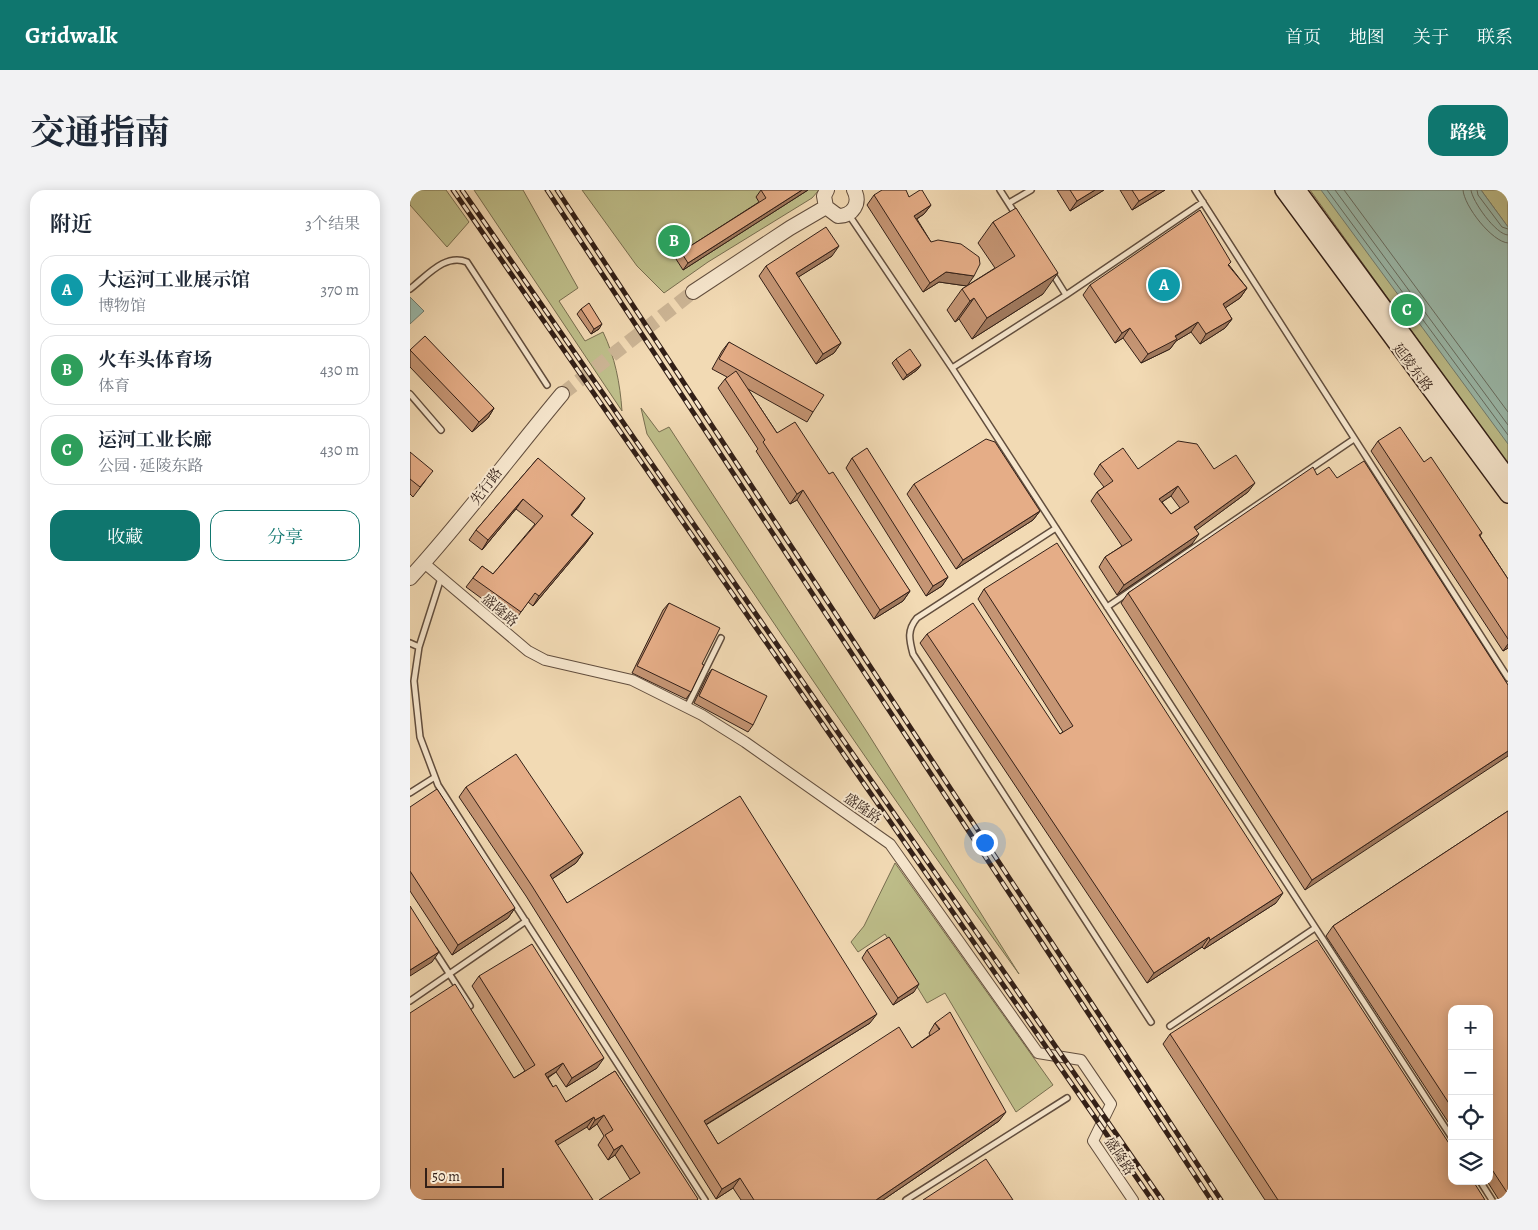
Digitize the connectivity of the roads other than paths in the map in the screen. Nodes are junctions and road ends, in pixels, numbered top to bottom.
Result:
1 (827, 190) edge
2 (1000, 190) edge
3 (1031, 190) edge
4 (1195, 190) edge
5 (1283, 190) edge
6 (1298, 190) edge
7 (856, 191) edge
8 (1203, 202) junction
9 (1009, 204) junction
10 (826, 208) junction
11 (848, 214) junction
12 (1020, 220) edge
13 (1045, 262) edge
14 (410, 289) edge
15 (693, 292) tunnel mouth
16 (1066, 295) junction
17 (952, 368) junction
18 (547, 384) dead end
19 (410, 394) edge
20 (562, 394) tunnel mouth
21 (442, 430) dead end
22 (1354, 439) junction
23 (1508, 477) edge
24 (1508, 495) edge
25 (1056, 528) junction
26 (424, 563) junction
27 (410, 578) edge
28 (441, 578) junction
29 (1107, 607) junction
30 (721, 638) edge
31 (410, 643) edge
32 (419, 646) junction
33 (1508, 678) edge
34 (687, 707) junction
35 (417, 711) junction
36 (410, 717) edge
37 (435, 777) junction
38 (410, 793) edge
39 (526, 921) junction
40 (1315, 928) junction
41 (430, 943) edge
42 (449, 973) junction
43 (410, 1001) edge
44 (470, 1006) edge
45 (1152, 1022) dead end
46 (1170, 1026) dead end
47 (1067, 1098) dead end
48 (1448, 1132) edge
49 (1483, 1185) edge
50 (704, 1200) edge
51 (906, 1200) edge
52 (1133, 1200) edge
53 (1492, 1200) edge

1 - 10 street
2 - 9 lane
3 - 9 lane
4 - 8 lane
5 - 24 main road, 延陵东路
6 - 23 main road, 延陵东路
7 - 11 street
8 - 16 lane
8 - 22 lane
9 - 12 lane
10 - 11 street
10 - 15 street
11 - 17 lane
13 - 16 lane
14 - 18 lane
16 - 17 lane
17 - 25 lane
19 - 21 lane
20 - 26 street, 先行路
22 - 29 lane
22 - 33 lane
25 - 29 lane
25 - 45 lane
26 - 27 street, 先行路
26 - 28 street, 盛隆路
28 - 32 lane
28 - 34 street, 盛隆路
29 - 40 lane
30 - 34 lane
31 - 32 lane
32 - 35 lane
34 - 52 street, 盛隆路
35 - 36 lane
35 - 37 lane
37 - 38 lane
37 - 39 lane
39 - 42 lane
39 - 50 lane
40 - 46 lane
40 - 48 lane
41 - 42 lane
42 - 43 lane
42 - 44 lane
47 - 51 lane
49 - 53 lane

